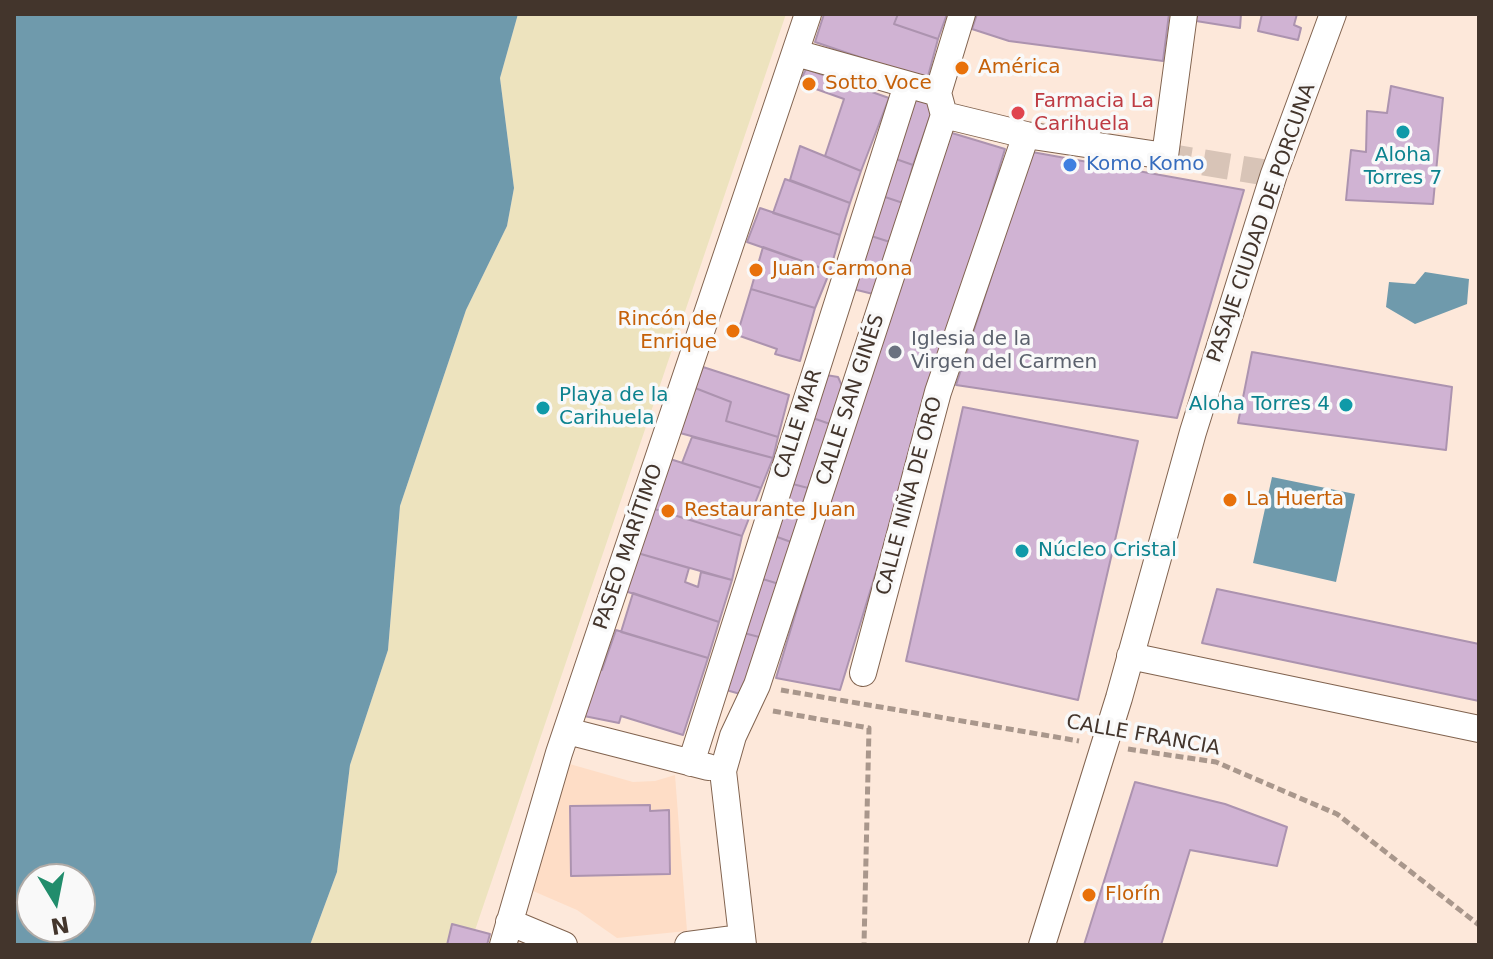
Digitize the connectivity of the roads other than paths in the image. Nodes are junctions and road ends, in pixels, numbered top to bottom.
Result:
1 (808, 14) edge
2 (962, 14) edge
3 (1184, 14) edge
4 (1333, 14) edge
5 (796, 53) junction
6 (907, 85) junction
7 (941, 104) junction
8 (1026, 135) junction
9 (1130, 656) junction
10 (863, 673) dead end
11 (1479, 729) edge
12 (567, 731) junction
13 (691, 763) junction
14 (723, 771) junction
15 (506, 934) edge
16 (742, 941) edge
17 (564, 945) edge
18 (688, 945) edge
19 (1042, 945) edge

1 - 5 street, PASEO MARÍTIMO
2 - 7 street, CALLE SAN GINÉS
3 - 8 street
4 - 9 street, PASAJE CIUDAD DE PORCUNA
5 - 6 street
5 - 12 street, PASEO MARÍTIMO
6 - 7 street
6 - 13 street, CALLE MAR
7 - 8 street
7 - 14 street, CALLE SAN GINÉS
8 - 10 street, CALLE NIÑA DE ORO
9 - 11 street
9 - 19 street, PASAJE CIUDAD DE PORCUNA
12 - 13 street
12 - 15 street, PASEO MARÍTIMO
13 - 14 street
14 - 16 street
15 - 17 street
16 - 18 street

